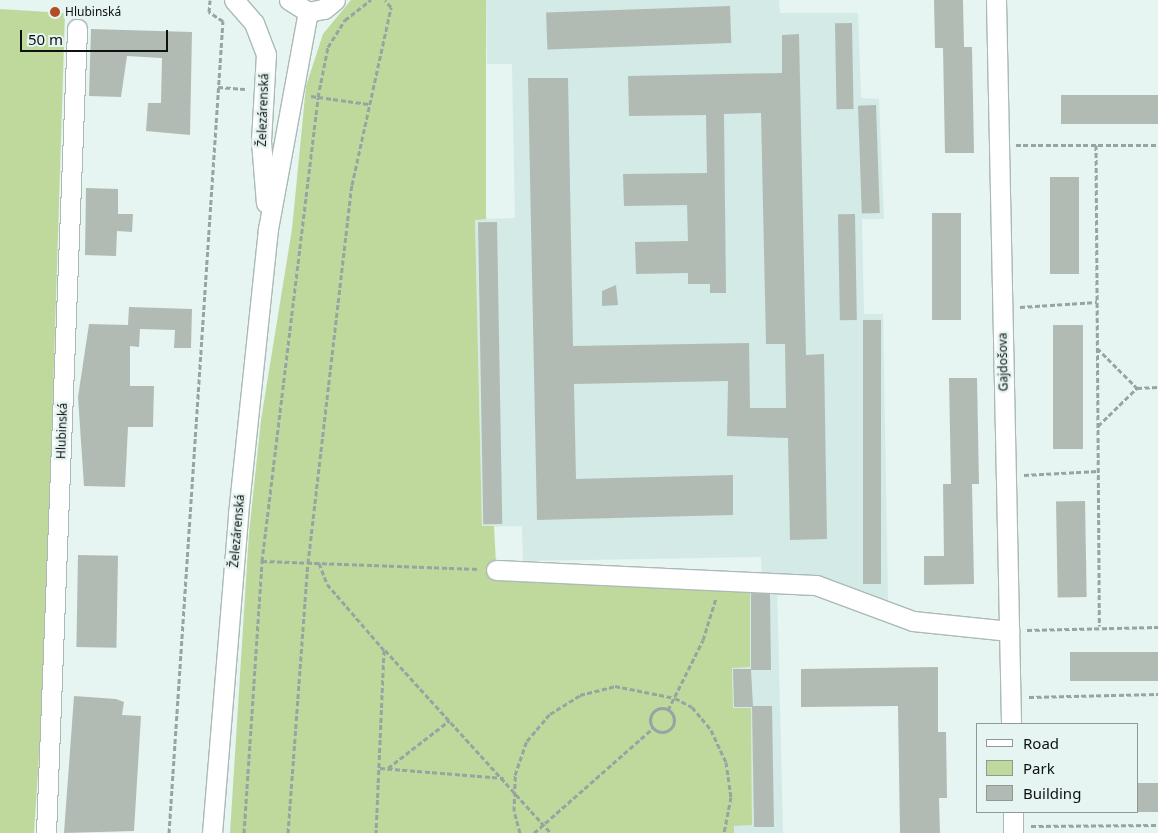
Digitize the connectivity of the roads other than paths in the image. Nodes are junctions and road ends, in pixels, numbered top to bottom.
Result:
1 (234, 0) edge
2 (289, 0) edge
3 (335, 0) edge
4 (996, 0) edge
5 (308, 12) junction
6 (77, 29) dead end
7 (268, 229) junction
8 (496, 570) road end
9 (1009, 631) junction
10 (1011, 723) edge
11 (46, 833) edge
12 (212, 833) edge

1 - 7 street, Železárenská
2 - 5 street
3 - 5 street
4 - 9 street, Gajdošova
5 - 7 street, Železárenská
6 - 11 street, Hlubinská
7 - 12 street, Železárenská
8 - 9 street
9 - 10 street, Gajdošova

